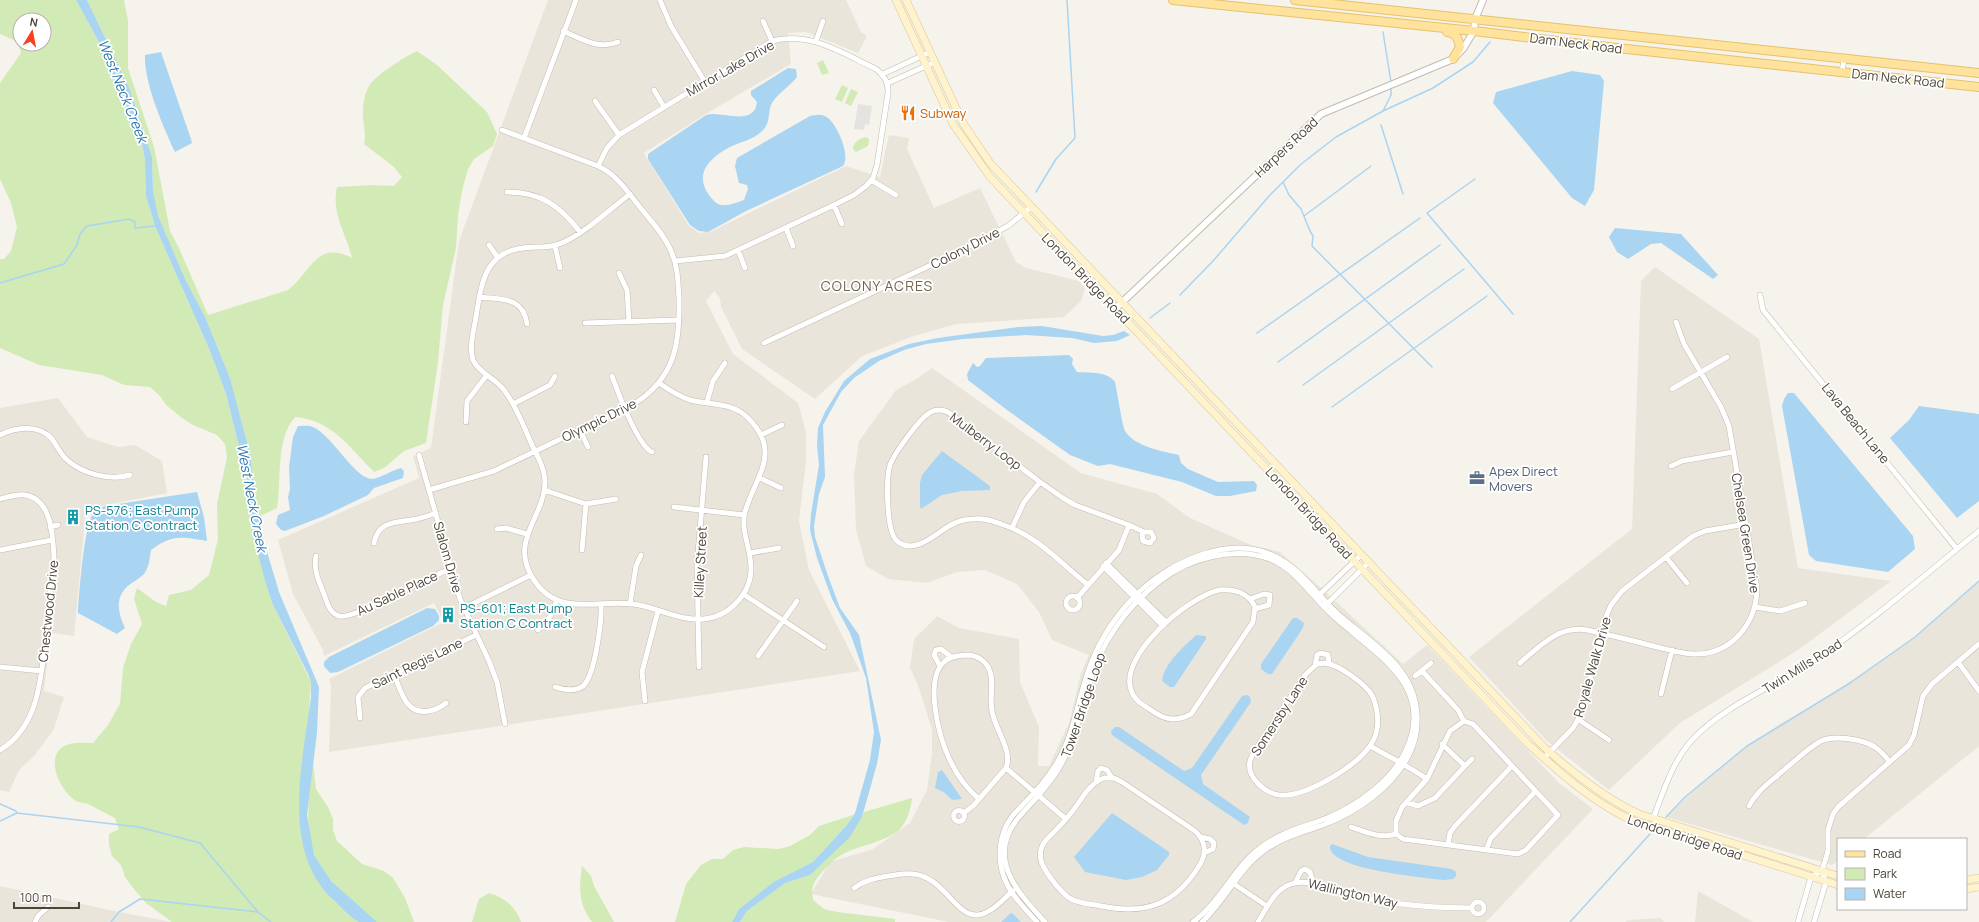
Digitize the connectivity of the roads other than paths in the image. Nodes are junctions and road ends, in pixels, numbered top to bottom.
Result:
1 (576, 0) edge
2 (660, 0) edge
3 (896, 0) edge
4 (906, 0) edge
5 (1173, 0) edge
6 (1295, 0) edge
7 (1483, 0) edge
8 (1475, 19) junction
9 (763, 20) dead end
10 (823, 21) dead end
11 (1393, 23) junction
12 (1474, 31) junction
13 (563, 32) junction
14 (772, 41) junction
15 (816, 41) junction
16 (618, 42) dead end
17 (930, 52) junction
18 (922, 56) junction
19 (1454, 59) junction
20 (1844, 59) junction
21 (935, 62) junction
22 (927, 66) junction
23 (1842, 72) junction
24 (1979, 73) edge
25 (883, 74) junction
26 (705, 82) junction
27 (888, 83) junction
28 (1979, 87) edge
29 (654, 90) dead end
30 (595, 101) dead end
31 (664, 107) junction
32 (502, 130) dead end
33 (619, 135) junction
34 (524, 138) junction
35 (598, 166) junction
36 (871, 180) junction
37 (507, 192) dead end
38 (630, 194) junction
39 (896, 195) dead end
40 (834, 205) junction
41 (1031, 207) junction
42 (1023, 213) junction
43 (842, 224) dead end
44 (786, 228) junction
45 (580, 232) junction
46 (489, 246) dead end
47 (555, 246) junction
48 (793, 246) dead end
49 (738, 250) junction
50 (498, 258) junction
51 (675, 261) junction
52 (560, 268) dead end
53 (745, 268) dead end
54 (619, 273) dead end
55 (1760, 295) dead end
56 (479, 297) junction
57 (1121, 303) junction
58 (1115, 309) junction
59 (679, 320) junction
60 (629, 321) junction
61 (1676, 322) dead end
62 (585, 323) dead end
63 (527, 324) dead end
64 (764, 342) dead end
65 (1727, 357) dead end
66 (726, 363) dead end
67 (1700, 373) junction
68 (487, 375) junction
69 (555, 376) dead end
70 (612, 376) dead end
71 (659, 383) junction
72 (1672, 389) dead end
73 (707, 402) junction
74 (513, 404) junction
75 (626, 409) junction
76 (466, 422) dead end
77 (782, 425) dead end
78 (580, 430) junction
79 (0, 435) edge
80 (761, 435) junction
81 (588, 447) dead end
82 (535, 451) junction
83 (652, 452) dead end
84 (1733, 452) junction
85 (419, 455) dead end
86 (706, 457) dead end
87 (1671, 466) dead end
88 (130, 475) dead end
89 (760, 478) junction
90 (1040, 482) junction
91 (782, 488) dead end
92 (429, 490) junction
93 (544, 490) junction
94 (0, 499) edge
95 (616, 499) dead end
96 (586, 504) junction
97 (674, 507) dead end
98 (703, 510) junction
99 (436, 513) junction
100 (744, 515) junction
101 (1746, 524) junction
102 (58, 525) dead end
103 (1129, 525) junction
104 (50, 527) junction
105 (1012, 528) junction
106 (497, 529) dead end
107 (1979, 531) edge
108 (1144, 532) dead end
109 (527, 534) junction
110 (52, 540) junction
111 (374, 543) dead end
112 (779, 548) dead end
113 (1957, 549) junction
114 (0, 550) edge
115 (582, 550) dead end
116 (750, 553) junction
117 (641, 554) dead end
118 (1361, 555) junction
119 (316, 556) dead end
120 (1666, 557) junction
121 (1354, 561) junction
122 (1368, 563) junction
123 (1105, 565) junction
124 (451, 569) junction
125 (1362, 569) junction
126 (531, 575) junction
127 (1687, 583) dead end
128 (1087, 584) junction
129 (743, 594) junction
130 (1317, 596) junction
131 (1138, 597) junction
132 (1077, 598) dead end
133 (1250, 599) junction
134 (557, 600) junction
135 (798, 601) dead end
136 (1805, 603) dead end
137 (601, 604) junction
138 (630, 604) junction
139 (1326, 605) junction
140 (1755, 607) junction
141 (464, 608) junction
142 (1255, 609) junction
143 (658, 611) junction
144 (698, 619) junction
145 (782, 620) junction
146 (1164, 624) junction
147 (538, 630) dead end
148 (1602, 633) junction
149 (476, 635) junction
150 (1979, 644) edge
151 (824, 646) dead end
152 (1672, 650) junction
153 (758, 656) dead end
154 (951, 657) junction
155 (1958, 662) junction
156 (1520, 663) dead end
157 (1329, 664) junction
158 (1431, 664) dead end
159 (940, 666) junction
160 (1315, 666) junction
161 (0, 667) edge
162 (699, 667) dead end
163 (42, 670) junction
164 (1422, 670) junction
165 (394, 674) junction
166 (1415, 676) dead end
167 (555, 687) dead end
168 (1979, 691) edge
169 (1661, 694) dead end
170 (645, 701) dead end
171 (446, 703) dead end
172 (360, 718) dead end
173 (1578, 720) junction
174 (1464, 721) junction
175 (505, 724) dead end
176 (1609, 740) dead end
177 (1442, 744) junction
178 (1370, 746) junction
179 (0, 750) edge
180 (1549, 752) junction
181 (1544, 758) junction
182 (1472, 759) dead end
183 (1890, 762) junction
184 (1401, 763) junction
185 (1465, 766) junction
186 (1512, 766) junction
187 (1006, 768) junction
188 (1112, 778) junction
189 (1426, 779) junction
190 (1096, 782) junction
191 (1535, 792) junction
192 (1037, 795) junction
193 (980, 799) junction
194 (1408, 803) junction
195 (1748, 806) dead end
196 (964, 813) dead end
197 (1066, 819) junction
198 (1653, 820) junction
199 (1351, 827) dead end
200 (1396, 834) junction
201 (1201, 837) junction
202 (1448, 845) junction
203 (1486, 850) junction
204 (1204, 854) junction
205 (1822, 871) junction
206 (1837, 876) edge
207 (1811, 878) junction
208 (1979, 878) edge
209 (1967, 880) edge
210 (1231, 882) junction
211 (1826, 882) junction
212 (1295, 883) junction
213 (1313, 883) junction
214 (1837, 885) edge
215 (1979, 887) edge
216 (854, 888) dead end
217 (1967, 889) edge
218 (1014, 891) junction
219 (1267, 906) junction
220 (48, 907) dead end
221 (1472, 908) dead end
222 (35, 922) edge
223 (1037, 922) edge
224 (1045, 922) edge
225 (1193, 922) edge
226 (1202, 922) edge
227 (1258, 922) edge
228 (1798, 922) edge
229 (1814, 922) edge

1 - 13 street
2 - 26 street
3 - 18 main road, London Bridge Road
4 - 17 main road, London Bridge Road
5 - 11 main road, Dam Neck Road
6 - 8 main road, Dam Neck Road
7 - 8 street, Harpers Road
8 - 12 street, Harpers Road
8 - 20 main road, Dam Neck Road
9 - 14 street
10 - 15 street
11 - 12 main road, Dam Neck Road
11 - 19 main road
12 - 19 street, Harpers Road
12 - 23 main road, Dam Neck Road
13 - 16 street
13 - 34 street
14 - 15 street, Mirror Lake Drive
14 - 26 street, Mirror Lake Drive
15 - 25 street, Mirror Lake Drive
17 - 18 street
17 - 21 main road, London Bridge Road
18 - 22 main road, London Bridge Road
18 - 25 street
19 - 57 street, Harpers Road
20 - 23 street
20 - 24 main road, Dam Neck Road
21 - 22 street
21 - 41 main road, London Bridge Road
22 - 27 street
22 - 42 main road, London Bridge Road
23 - 28 main road, Dam Neck Road
25 - 27 street
26 - 31 street, Mirror Lake Drive
27 - 36 street
29 - 31 street
30 - 33 street
31 - 33 street, Mirror Lake Drive
32 - 34 street, Olympic Drive
33 - 35 street, Mirror Lake Drive
34 - 35 street, Olympic Drive
35 - 38 street, Olympic Drive
36 - 39 street
36 - 40 street
37 - 45 street
38 - 45 street
38 - 51 street, Olympic Drive
40 - 43 street
40 - 44 street
41 - 42 street, Colony Drive
41 - 57 main road, London Bridge Road
42 - 58 main road, London Bridge Road
42 - 64 street, Colony Drive
44 - 48 street
44 - 49 street
45 - 47 street
46 - 50 street
47 - 50 street
47 - 52 street
49 - 51 street
49 - 53 street
50 - 56 street
51 - 59 street, Olympic Drive
54 - 60 street
55 - 113 street, Lava Beach Lane
56 - 63 street
56 - 68 street
57 - 58 street, Harpers Road
57 - 118 main road, London Bridge Road
58 - 121 main road, London Bridge Road
59 - 60 street
59 - 71 street, Olympic Drive
60 - 62 street
61 - 67 street, Chelsea Green Drive
65 - 67 street
66 - 73 street
67 - 72 street
67 - 84 street, Chelsea Green Drive
68 - 74 street
68 - 76 street
69 - 74 street
70 - 75 street
71 - 73 street
71 - 75 street, Olympic Drive
73 - 80 street
74 - 82 street
75 - 78 street, Olympic Drive
75 - 83 street
77 - 80 street
78 - 81 street
78 - 82 street, Olympic Drive
79 - 88 street
80 - 89 street
82 - 92 street, Olympic Drive
82 - 93 street
84 - 87 street
84 - 101 street, Chelsea Green Drive
85 - 92 street, Slalom Drive
86 - 98 street, Killey Street
89 - 91 street
89 - 100 street
90 - 103 street, Mulberry Loop
90 - 105 street
90 - 105 street, Mulberry Loop
92 - 99 street, Slalom Drive
93 - 96 street
93 - 109 street
94 - 104 street, Chestwood Drive
95 - 96 street
96 - 115 street
97 - 98 street
98 - 100 street
98 - 144 street, Killey Street
99 - 111 street
99 - 124 street, Slalom Drive
100 - 116 street
101 - 120 street, Royale Walk Drive
101 - 140 street, Chelsea Green Drive
102 - 104 street
103 - 108 street, Mulberry Loop
103 - 123 street
104 - 110 street, Chestwood Drive
105 - 128 street, Mulberry Loop
106 - 109 street
107 - 113 street, Twin Mills Road
109 - 126 street
110 - 114 street
110 - 163 street, Chestwood Drive
112 - 116 street
113 - 198 street, Twin Mills Road
116 - 129 street
117 - 138 street
118 - 121 street
118 - 122 main road, London Bridge Road
119 - 124 street, Au Sable Place
120 - 127 street
120 - 148 street, Royale Walk Drive
121 - 125 main road, London Bridge Road
121 - 130 street
122 - 125 street
122 - 180 main road, London Bridge Road
123 - 128 street
123 - 131 street
124 - 141 street, Slalom Drive
125 - 139 street
125 - 181 main road, London Bridge Road
126 - 134 street
126 - 141 street
128 - 132 street
129 - 144 street
129 - 145 street
130 - 131 street, Tower Bridge Loop
130 - 139 street, Tower Bridge Loop
131 - 146 street
131 - 192 street, Tower Bridge Loop
133 - 142 street
133 - 142 street
133 - 146 street
134 - 137 street
134 - 147 street
135 - 145 street
136 - 140 street
137 - 138 street
137 - 167 street
138 - 143 street
139 - 184 street, Tower Bridge Loop
140 - 152 street, Chelsea Green Drive
141 - 149 street, Slalom Drive
142 - 146 street
143 - 144 street
143 - 170 street
144 - 162 street, Killey Street
145 - 151 street
145 - 153 street
148 - 152 street, Chelsea Green Drive
148 - 156 street, Chelsea Green Drive
148 - 173 street, Royale Walk Drive
149 - 165 street, Saint Regis Lane
149 - 175 street, Slalom Drive
150 - 155 street
152 - 169 street
154 - 159 street
154 - 159 street
154 - 187 street
155 - 168 street
155 - 183 street
157 - 160 street, Somersby Lane
157 - 160 street
157 - 178 street, Somersby Lane
158 - 164 street
159 - 193 street
160 - 178 street, Somersby Lane
161 - 163 street
163 - 179 street, Chestwood Drive
164 - 166 street
164 - 174 street
165 - 171 street
165 - 172 street, Saint Regis Lane
173 - 176 street
173 - 180 street, Royale Walk Drive
174 - 177 street
174 - 186 street
177 - 185 street
177 - 189 street
178 - 184 street
180 - 181 street, Royale Walk Drive
180 - 198 main road, London Bridge Road
181 - 207 main road, London Bridge Road
182 - 185 street
183 - 195 street
183 - 205 street
184 - 189 street
184 - 210 street, Tower Bridge Loop
185 - 194 street
186 - 191 street
186 - 202 street
187 - 192 street
187 - 193 street
188 - 190 street
188 - 190 street
188 - 201 street
189 - 194 street
190 - 197 street
191 - 203 street
191 - 203 street
192 - 197 street
192 - 218 street, Tower Bridge Loop
193 - 196 street
194 - 200 street
197 - 204 street
198 - 205 main road, London Bridge Road
199 - 200 street
200 - 202 street
201 - 204 street
201 - 204 street
202 - 203 street
205 - 206 main road, London Bridge Road
205 - 207 street
205 - 211 street
207 - 211 main road, London Bridge Road
207 - 228 street
208 - 209 main road
210 - 219 street
210 - 225 street, Tower Bridge Loop
210 - 226 street, Tower Bridge Loop
211 - 214 main road, London Bridge Road
211 - 229 street
212 - 213 street, Wallington Way
212 - 213 street
212 - 219 street, Wallington Way
213 - 221 street, Wallington Way
215 - 217 main road
216 - 218 street
218 - 223 street, Tower Bridge Loop
218 - 224 street, Tower Bridge Loop
219 - 227 street, Wallington Way
220 - 222 street

